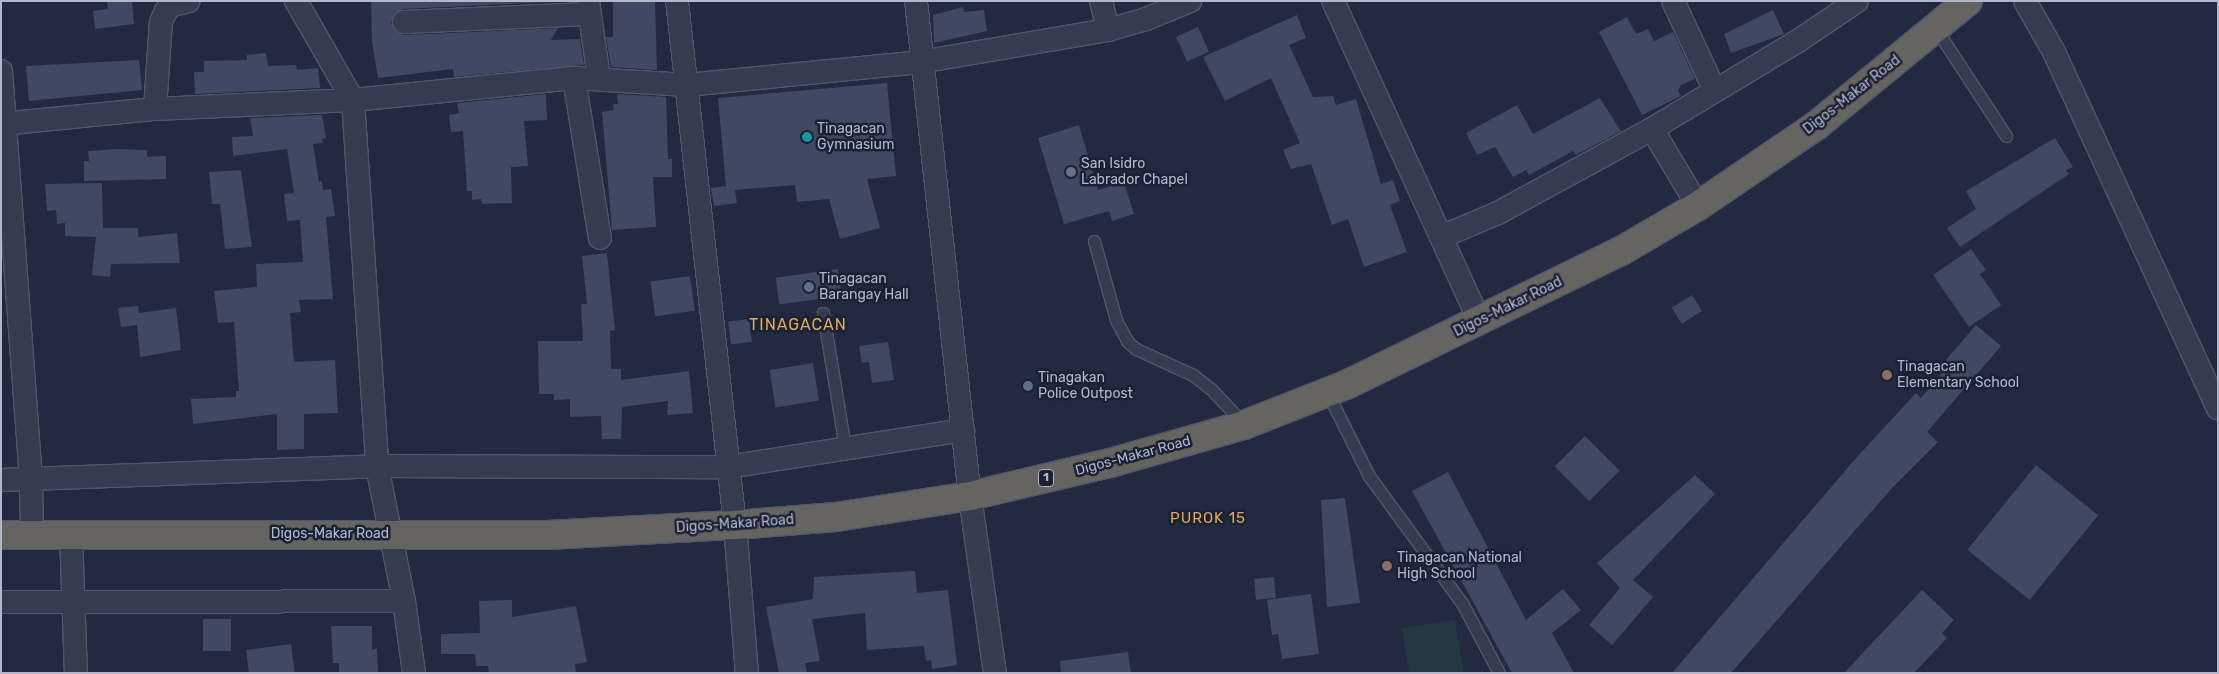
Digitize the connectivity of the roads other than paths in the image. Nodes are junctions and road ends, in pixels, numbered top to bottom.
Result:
1 (189, 1) edge
2 (296, 1) edge
3 (677, 1) edge
4 (916, 1) edge
5 (1101, 1) edge
6 (1190, 1) edge
7 (1333, 1) edge
8 (1673, 1) edge
9 (1858, 1) edge
10 (1968, 1) edge
11 (2025, 1) edge
12 (588, 8) edge
13 (404, 22) dead end
14 (1936, 29) junction
15 (1108, 30) junction
16 (920, 62) junction
17 (1, 70) edge
18 (574, 78) junction
19 (600, 78) junction
20 (687, 85) junction
21 (1715, 91) junction
22 (353, 100) junction
23 (155, 109) junction
24 (4, 124) edge
25 (1652, 129) junction
26 (2006, 136) dead end
27 (1698, 206) junction
28 (1441, 237) junction
29 (600, 238) dead end
30 (1094, 241) dead end
31 (824, 314) dead end
32 (1480, 322) junction
33 (1328, 392) junction
34 (2218, 408) edge
35 (1244, 425) junction
36 (963, 430) junction
37 (845, 448) junction
38 (377, 466) junction
39 (728, 467) junction
40 (1, 480) edge
41 (31, 480) junction
42 (970, 496) junction
43 (735, 526) junction
44 (71, 533) junction
45 (390, 534) junction
46 (1, 535) edge
47 (32, 535) junction
48 (404, 601) junction
49 (1, 602) edge
50 (73, 603) junction
51 (76, 673) edge
52 (414, 673) edge
53 (748, 673) edge
54 (995, 673) edge
55 (1499, 673) edge

1 - 23 street
2 - 22 street
3 - 20 street
4 - 16 street
5 - 15 street
6 - 15 street
7 - 28 street
8 - 21 street
9 - 21 street
10 - 14 highway, Digos-Makar Road / 1
11 - 34 street
12 - 13 street
12 - 19 street
14 - 26 lane
14 - 27 highway, Digos-Makar Road / 1
15 - 16 street
16 - 20 street
16 - 36 street
17 - 24 street
18 - 19 street
18 - 22 street
18 - 29 street
19 - 20 street
20 - 39 street
21 - 25 street
22 - 23 street
22 - 38 street
23 - 24 street
24 - 41 street
25 - 27 street
25 - 28 street
27 - 32 highway, Digos-Makar Road / 1
28 - 32 street
30 - 35 lane
31 - 37 lane
32 - 33 highway, Digos-Makar Road / 1
33 - 35 highway, Digos-Makar Road / 1
33 - 55 lane
35 - 42 highway, Digos-Makar Road / 1
36 - 37 street
36 - 42 street
37 - 39 street
38 - 39 street
38 - 41 street
38 - 45 street
39 - 43 street
40 - 41 street
41 - 47 street
42 - 43 highway, Digos-Makar Road / 1
42 - 54 street
43 - 45 highway, Digos-Makar Road / 1
43 - 53 street
44 - 45 highway, Digos-Makar Road / 1
44 - 47 highway, Digos-Makar Road / 1
44 - 50 street
45 - 48 street
46 - 47 highway, Digos-Makar Road / 1
48 - 50 street
48 - 52 street
49 - 50 street
50 - 51 street

